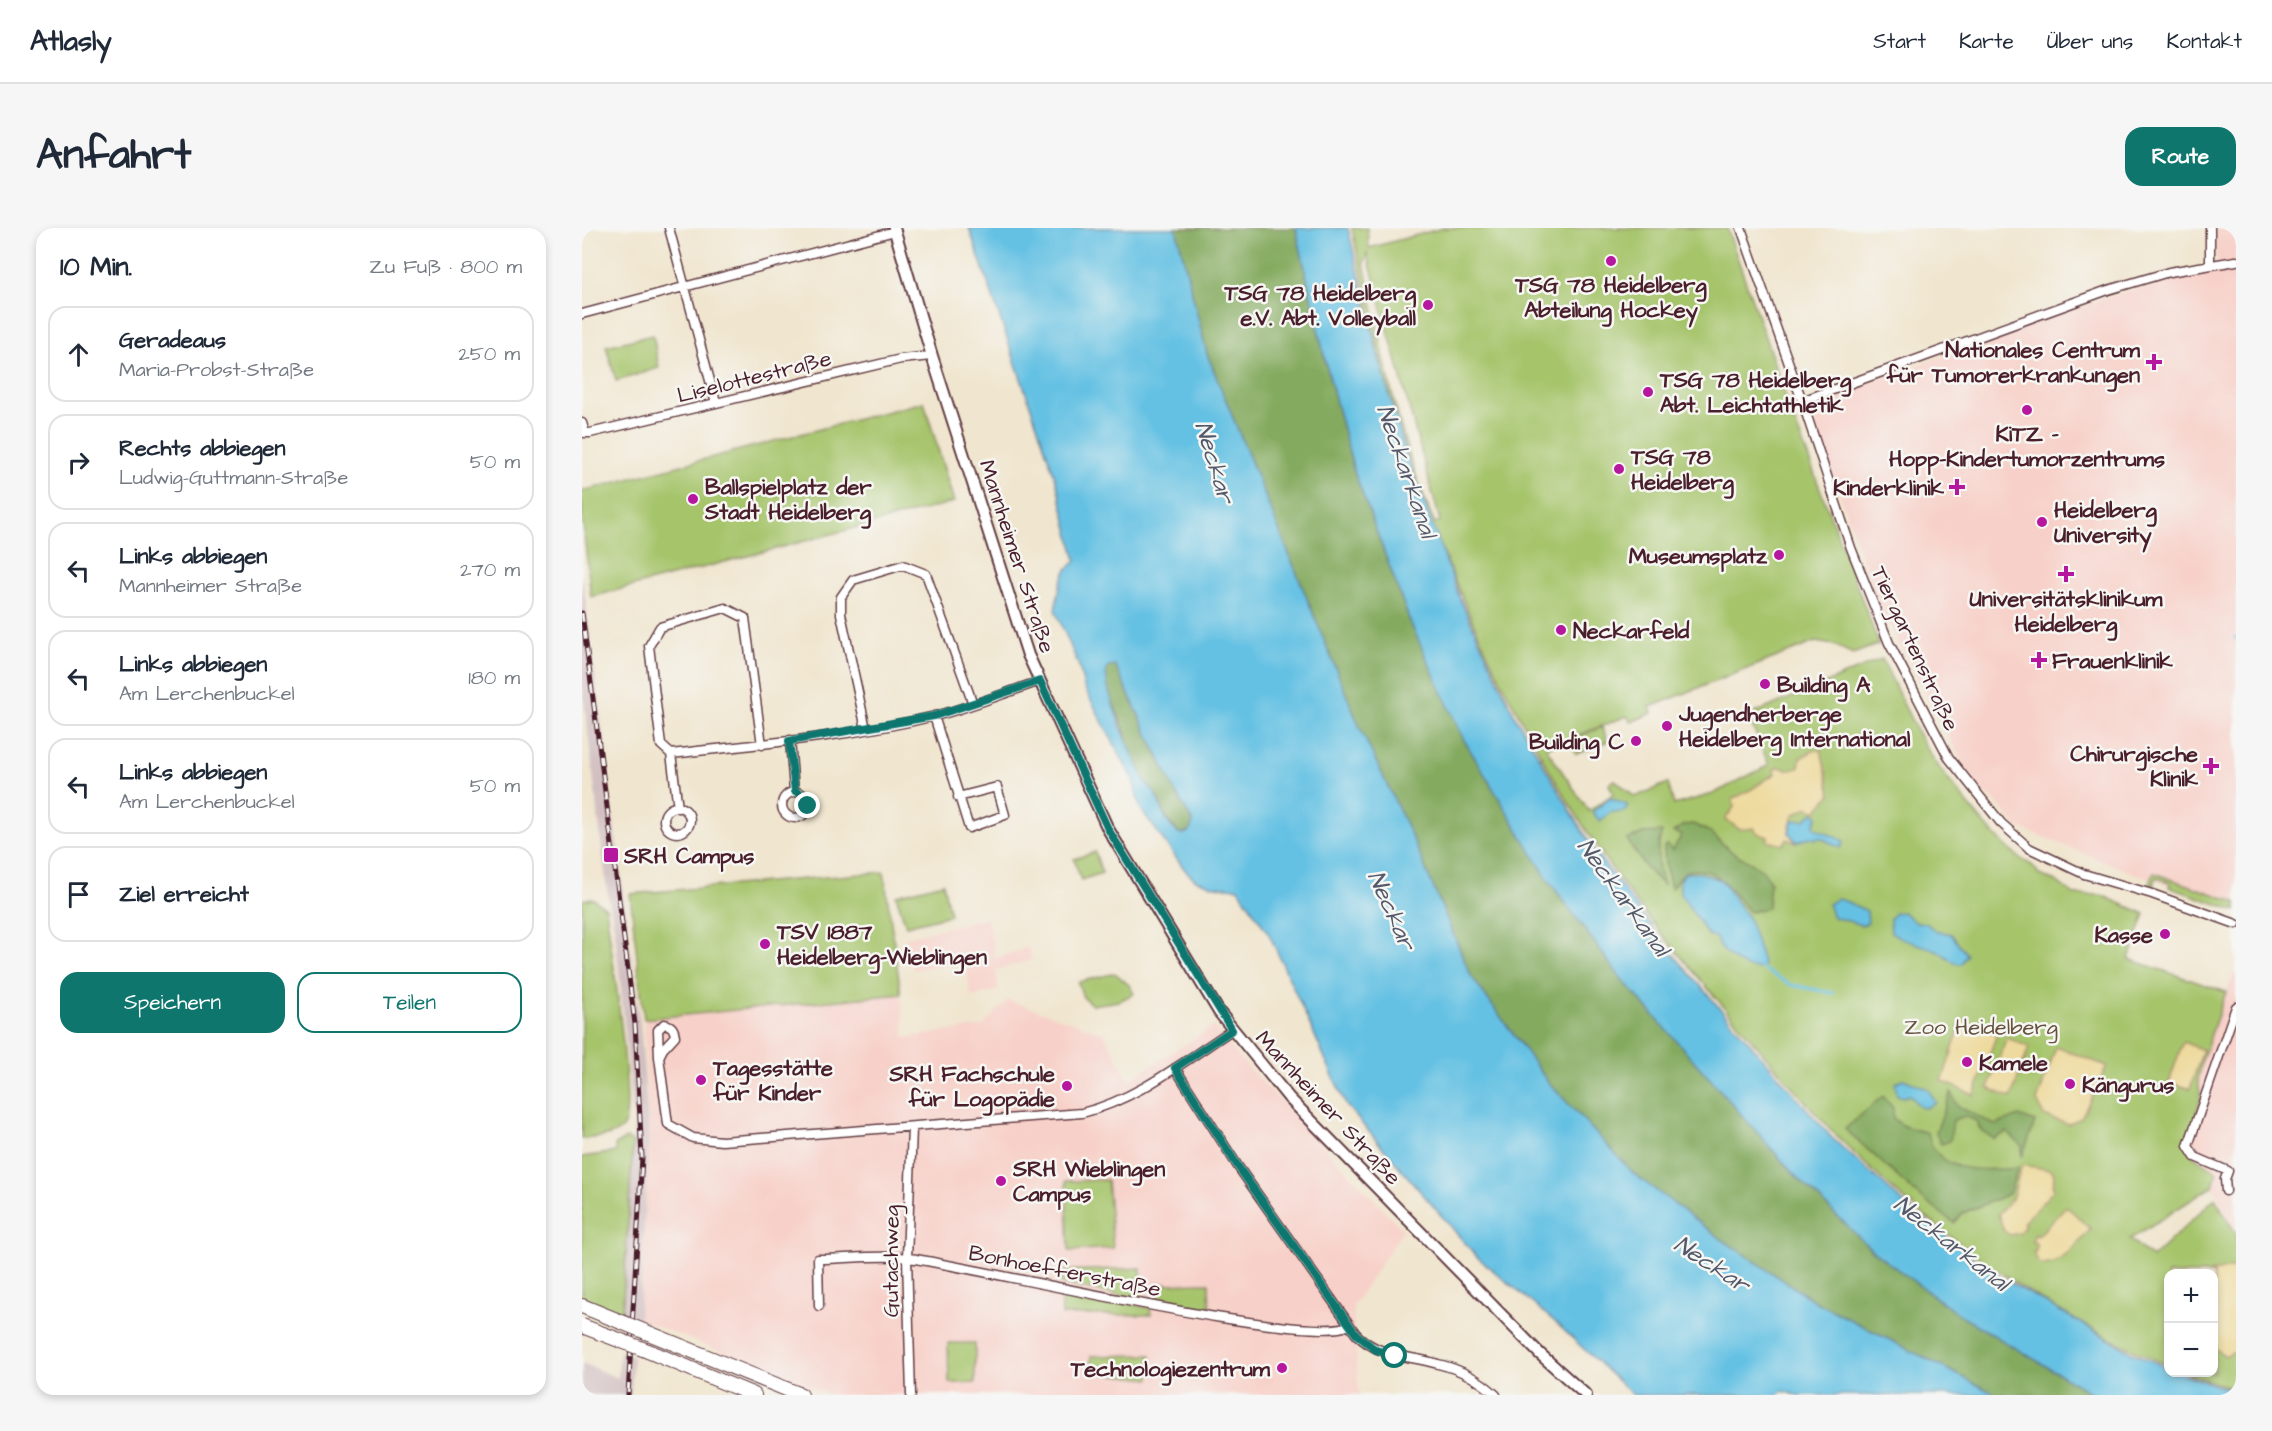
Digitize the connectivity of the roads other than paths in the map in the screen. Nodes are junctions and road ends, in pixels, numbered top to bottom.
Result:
1 (669, 228) edge
2 (1741, 228) edge
3 (2210, 228) edge
4 (894, 229) edge
5 (2236, 261) edge
6 (2210, 265) junction
7 (683, 287) junction
8 (582, 314) edge
9 (932, 357) junction
10 (1802, 401) junction
11 (716, 403) junction
12 (582, 423) edge
13 (1040, 681) junction
14 (973, 704) junction
15 (934, 716) junction
16 (866, 729) junction
17 (789, 741) junction
18 (762, 745) junction
19 (671, 754) junction
20 (795, 791) dead end
21 (958, 797) junction
22 (678, 808) dead end
23 (2236, 924) edge
24 (2236, 1007) edge
25 (1232, 1030) junction
26 (659, 1057) dead end
27 (1175, 1068) junction
28 (912, 1128) junction
29 (2226, 1191) dead end
30 (907, 1258) junction
31 (582, 1306) edge
32 (819, 1306) dead end
33 (1349, 1325) junction
34 (582, 1326) edge
35 (754, 1395) edge
36 (801, 1395) edge
37 (911, 1395) edge
38 (1496, 1395) edge
39 (1586, 1395) edge

1 - 7 street
2 - 10 street, Tiergartenstraße
3 - 6 street
4 - 7 street
4 - 9 street, Mannheimer Straße
5 - 6 street
6 - 10 street
7 - 8 street
7 - 11 street
9 - 11 street, Liselottestraße
9 - 13 street, Mannheimer Straße
10 - 23 street, Tiergartenstraße
11 - 12 street, Liselottestraße
13 - 14 street
13 - 25 street, Mannheimer Straße
14 - 15 street
14 - 16 street
15 - 16 street
15 - 21 street
16 - 17 street
17 - 18 street
17 - 20 street
18 - 19 street
18 - 19 street
19 - 22 street
21 - 21 street
24 - 29 street
25 - 27 street
25 - 39 street, Mannheimer Straße
26 - 28 street
27 - 28 street
27 - 33 street
28 - 30 street, Gutachweg
30 - 32 street, Bonhoefferstraße
30 - 33 street, Bonhoefferstraße
30 - 37 street, Gutachweg
31 - 36 highway, bridge
33 - 38 street
34 - 35 highway, bridge

